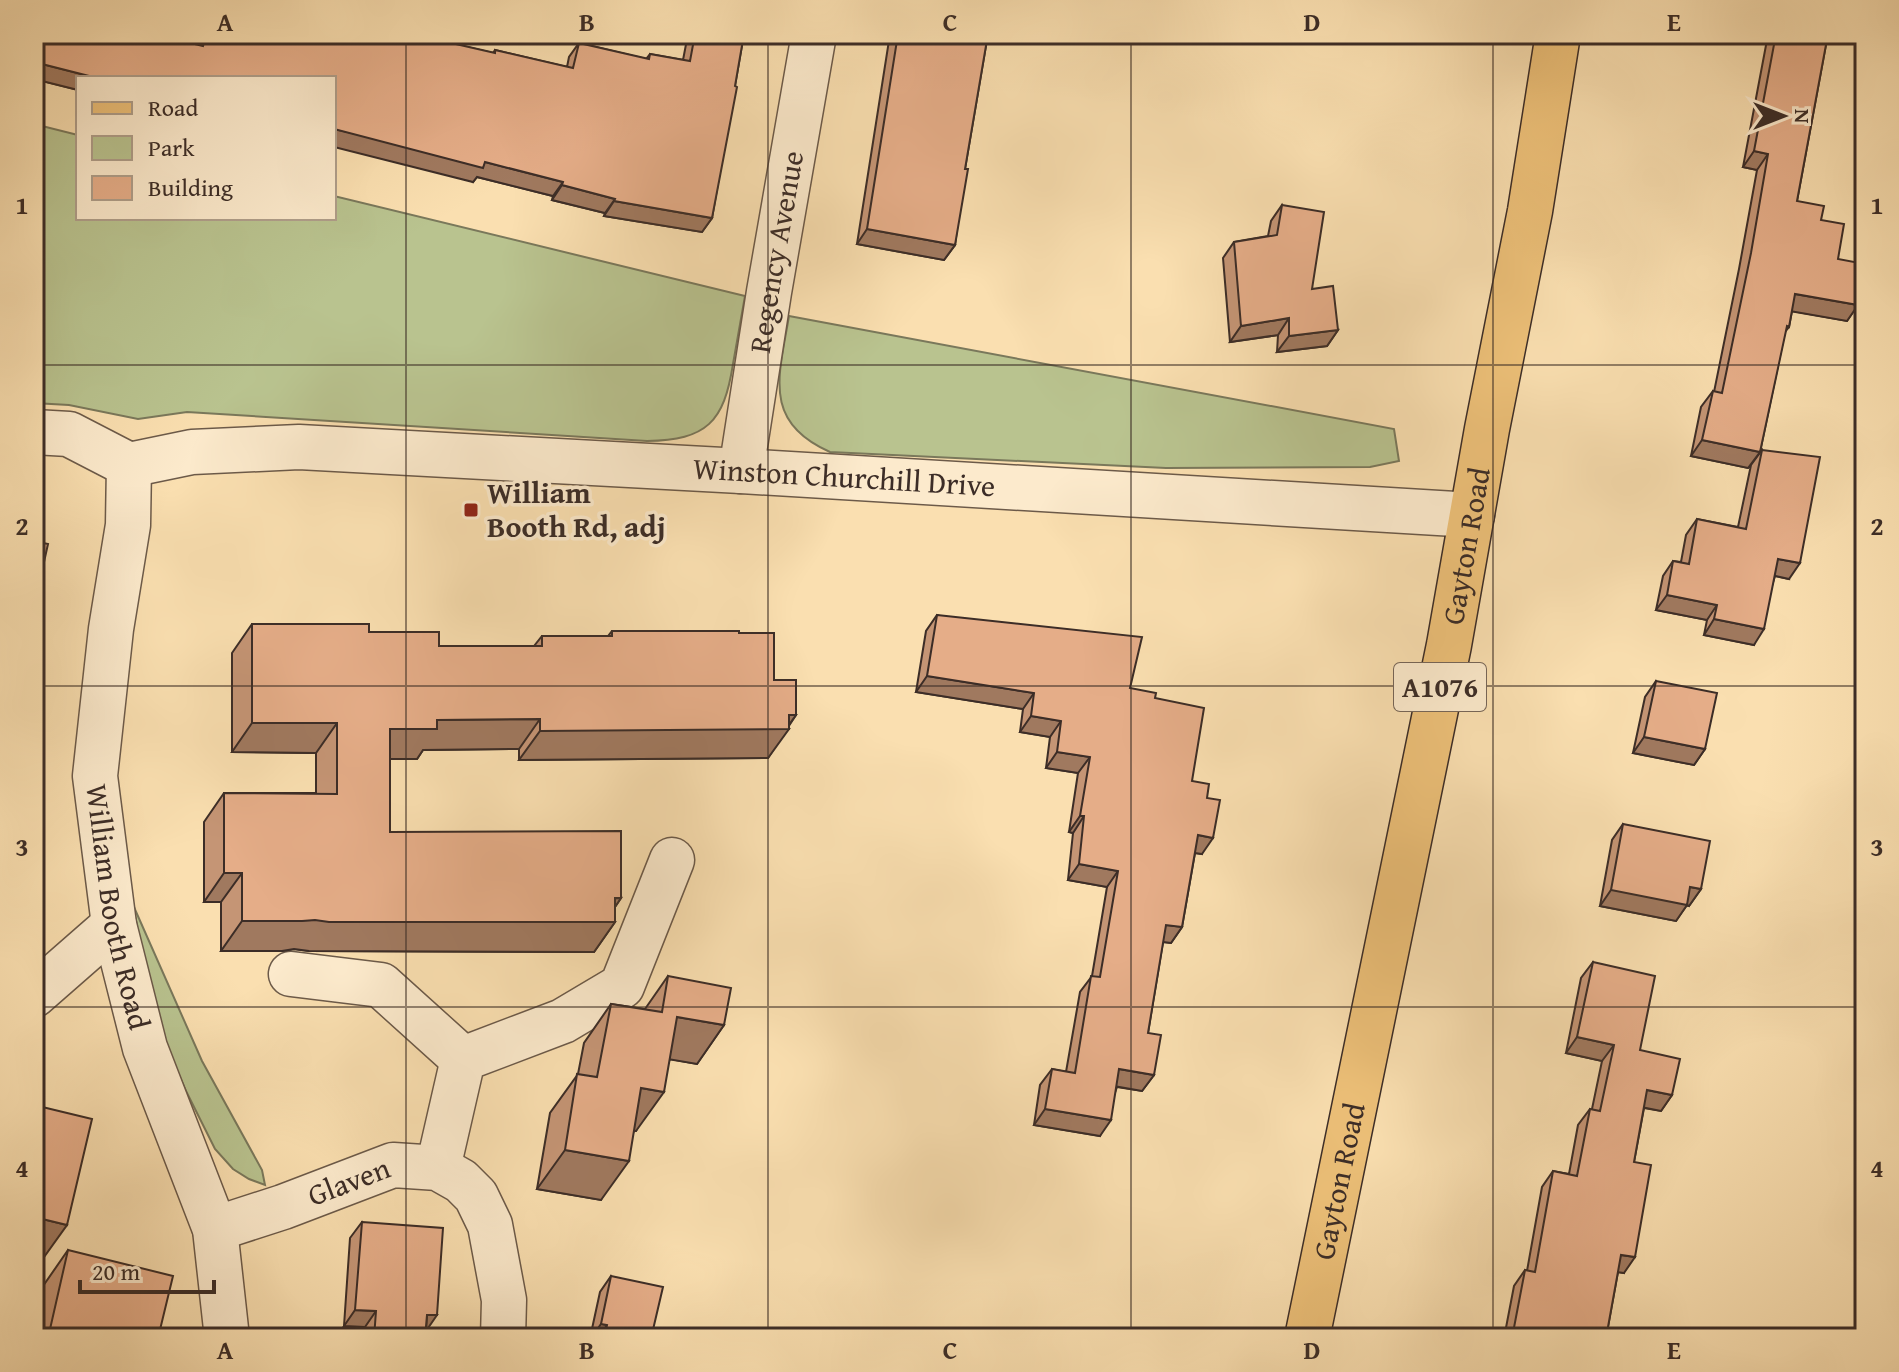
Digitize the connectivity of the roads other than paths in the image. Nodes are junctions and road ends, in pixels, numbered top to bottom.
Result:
1 (814, 34) edge
2 (1558, 34) edge
3 (34, 432) edge
4 (129, 465) junction
5 (741, 471) junction
6 (1472, 515) junction
7 (672, 860) dead end
8 (114, 925) junction
9 (291, 974) dead end
10 (34, 995) edge
11 (463, 1059) junction
12 (438, 1168) junction
13 (215, 1229) junction
14 (227, 1338) edge
15 (503, 1338) edge
16 (1307, 1338) edge

1 - 5 street, Regency Avenue
2 - 6 main road, Gayton Road / A1076
3 - 4 street
4 - 5 street, Winston Churchill Drive
4 - 8 street, William Booth Road
5 - 6 street, Winston Churchill Drive
6 - 16 main road, Gayton Road / A1076
7 - 11 street
8 - 10 street
8 - 13 street, William Booth Road
9 - 11 street
11 - 12 street
12 - 13 street, Glaven
12 - 15 street
13 - 14 street, William Booth Road

